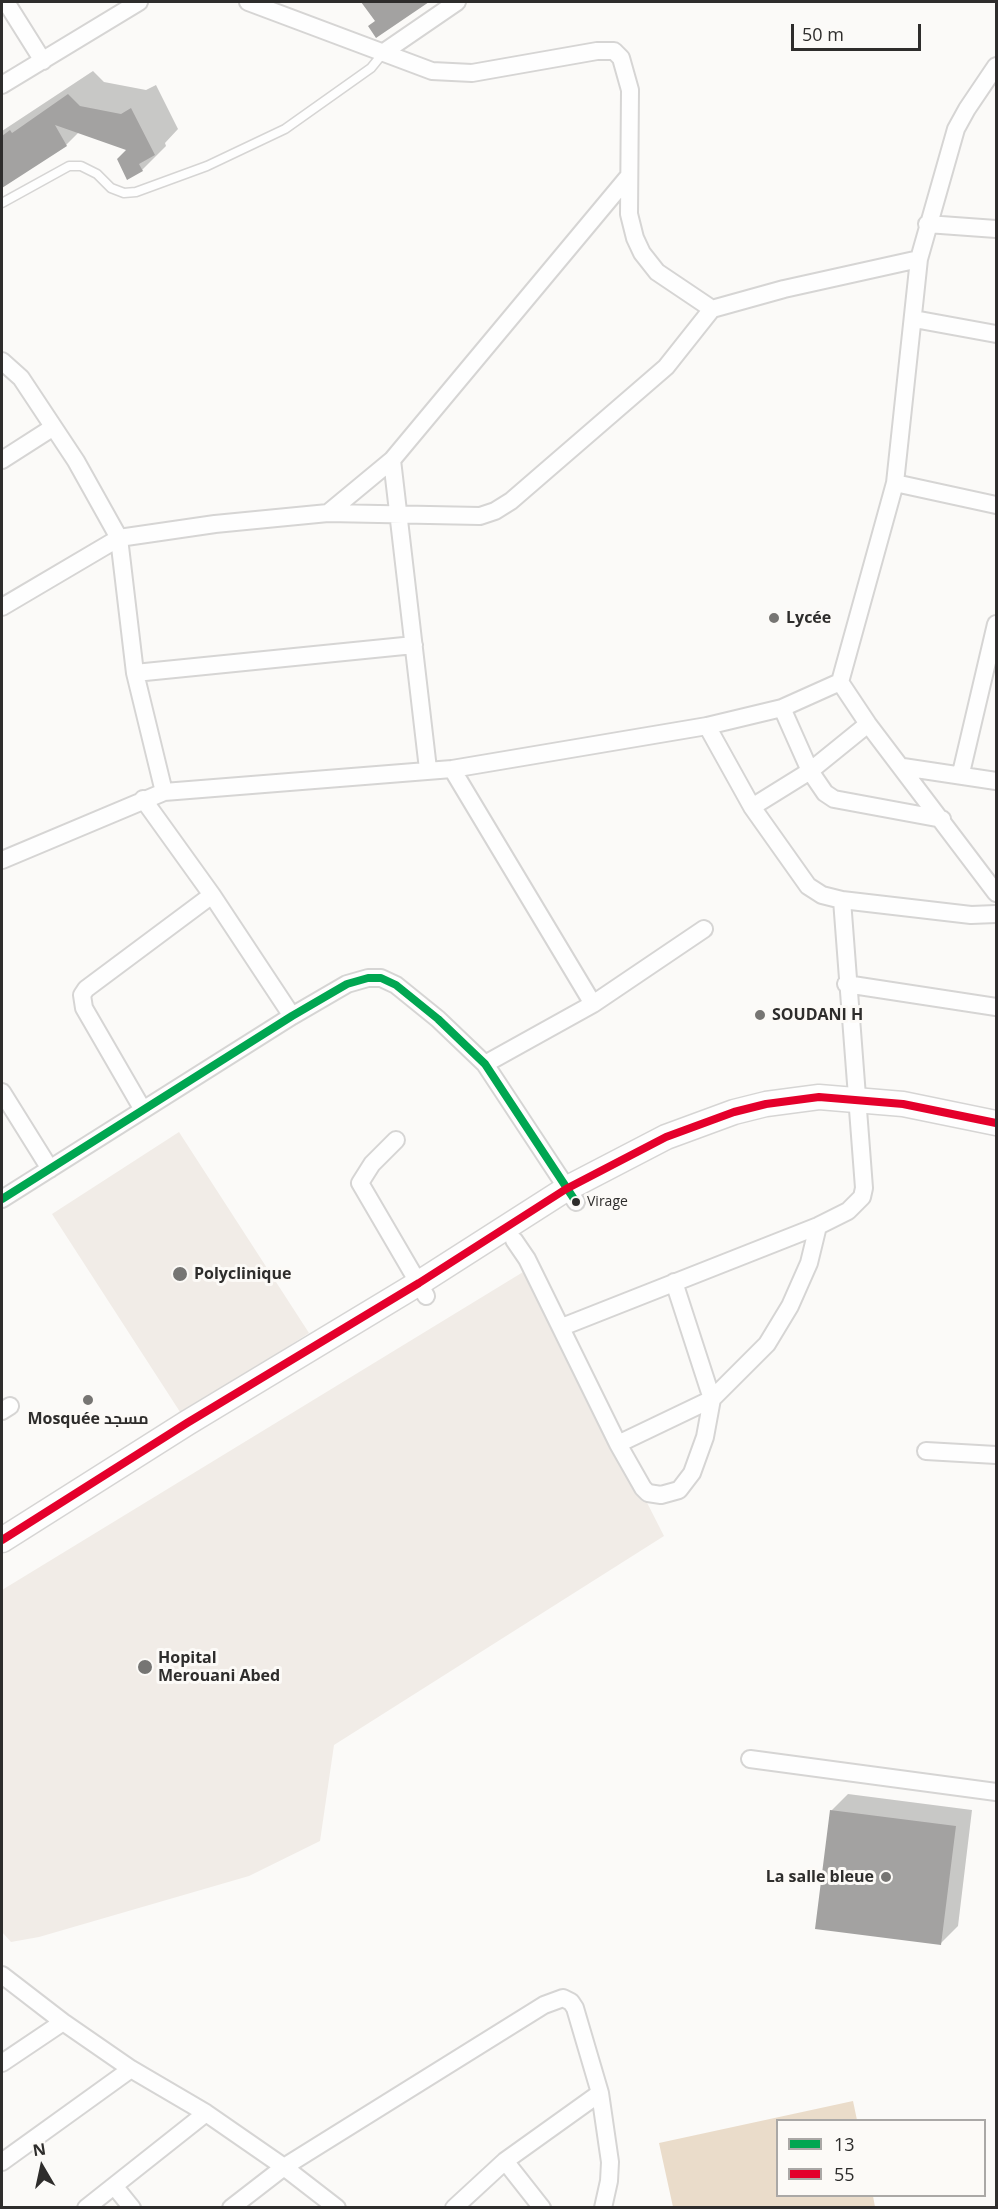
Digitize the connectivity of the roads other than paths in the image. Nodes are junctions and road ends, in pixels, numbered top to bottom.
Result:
1 (6, 2) edge
2 (139, 2) edge
3 (248, 2) edge
4 (457, 2) edge
5 (291, 9) edge
6 (384, 52) junction
7 (43, 61) junction
8 (996, 66) edge
9 (2, 86) edge
10 (628, 177) junction
11 (2, 203) edge
12 (927, 224) junction
13 (996, 229) edge
14 (919, 259) junction
15 (712, 309) junction
16 (914, 319) junction
17 (996, 334) edge
18 (2, 361) edge
19 (52, 428) junction
20 (2, 460) edge
21 (392, 460) junction
22 (895, 483) junction
23 (996, 505) edge
24 (328, 513) junction
25 (399, 514) junction
26 (119, 538) junction
27 (2, 607) edge
28 (996, 624) edge
29 (414, 645) junction
30 (135, 673) junction
31 (840, 682) junction
32 (782, 708) junction
33 (868, 724) junction
34 (707, 726) junction
35 (903, 767) junction
36 (428, 769) junction
37 (452, 769) junction
38 (810, 771) junction
39 (961, 773) junction
40 (996, 781) edge
41 (164, 792) junction
42 (143, 799) junction
43 (752, 807) junction
44 (942, 819) junction
45 (2, 860) edge
46 (996, 893) edge
47 (212, 895) junction
48 (842, 900) junction
49 (996, 914) edge
50 (704, 929) dead end
51 (846, 984) junction
52 (593, 1004) junction
53 (996, 1007) edge
54 (292, 1016) junction
55 (486, 1064) junction
56 (2, 1092) edge
57 (847, 1099) junction
58 (142, 1110) junction
59 (996, 1123) edge
60 (396, 1140) dead end
61 (50, 1169) junction
62 (571, 1196) junction
63 (2, 1199) edge
64 (818, 1226) junction
65 (514, 1240) junction
66 (674, 1282) junction
67 (423, 1290) junction
68 (562, 1327) junction
69 (712, 1399) junction
70 (191, 1429) junction
71 (618, 1444) junction
72 (926, 1451) dead end
73 (996, 1455) edge
74 (2, 1540) edge
75 (2, 1554) edge
76 (750, 1758) dead end
77 (996, 1792) edge
78 (2, 1975) edge
79 (63, 2022) junction
80 (2, 2063) edge
81 (131, 2069) junction
82 (600, 2093) junction
83 (206, 2113) junction
84 (505, 2161) junction
85 (2, 2162) edge
86 (284, 2167) junction
87 (115, 2187) junction
88 (86, 2208) edge
89 (132, 2208) edge
90 (231, 2208) edge
91 (337, 2208) edge
92 (454, 2208) edge
93 (542, 2208) edge
94 (603, 2208) edge

1 - 7 street
2 - 7 street
3 - 5 street
4 - 6 street
5 - 6 street
6 - 10 street
6 - 11 lane
7 - 9 street
8 - 12 street
10 - 15 street
10 - 21 street
12 - 13 street
12 - 14 street
14 - 15 street
14 - 16 street
15 - 25 street
16 - 17 street
16 - 22 street
18 - 19 street
19 - 20 street
19 - 26 street
21 - 24 street
21 - 25 street
22 - 23 street
22 - 31 street
24 - 25 street
24 - 26 street
25 - 29 street
26 - 27 street
26 - 30 street
28 - 39 street
29 - 30 street
29 - 36 street
30 - 41 street
31 - 32 street
31 - 33 street
32 - 34 street
32 - 38 street
33 - 35 street
33 - 38 street
34 - 37 street
34 - 43 street
35 - 39 street
35 - 44 street
36 - 37 street
36 - 41 street
37 - 52 street
38 - 43 street
38 - 44 street
39 - 40 street
41 - 42 street
42 - 45 street
42 - 47 street
43 - 48 street
44 - 46 street
47 - 54 street
47 - 58 street
48 - 49 street
48 - 51 street
50 - 52 street
51 - 53 street
51 - 57 street
52 - 55 street
54 - 55 street
54 - 58 street
55 - 62 street
56 - 61 street
57 - 59 main road
57 - 62 main road
57 - 64 street
58 - 61 street
60 - 67 street
61 - 63 street
62 - 65 main road
62 - 67 main road
64 - 66 street
64 - 69 street
65 - 67 main road
65 - 68 street
66 - 68 street
66 - 69 street
67 - 70 main road
68 - 71 street
69 - 71 street
69 - 71 street
70 - 74 main road
70 - 75 main road
72 - 73 street
76 - 77 street
78 - 79 street
79 - 80 street
79 - 81 street
81 - 83 street
81 - 85 street
82 - 84 street
82 - 86 street
82 - 94 street
83 - 86 street
83 - 87 street
84 - 92 street
84 - 93 street
86 - 90 street
86 - 91 street
87 - 88 street
87 - 89 street

